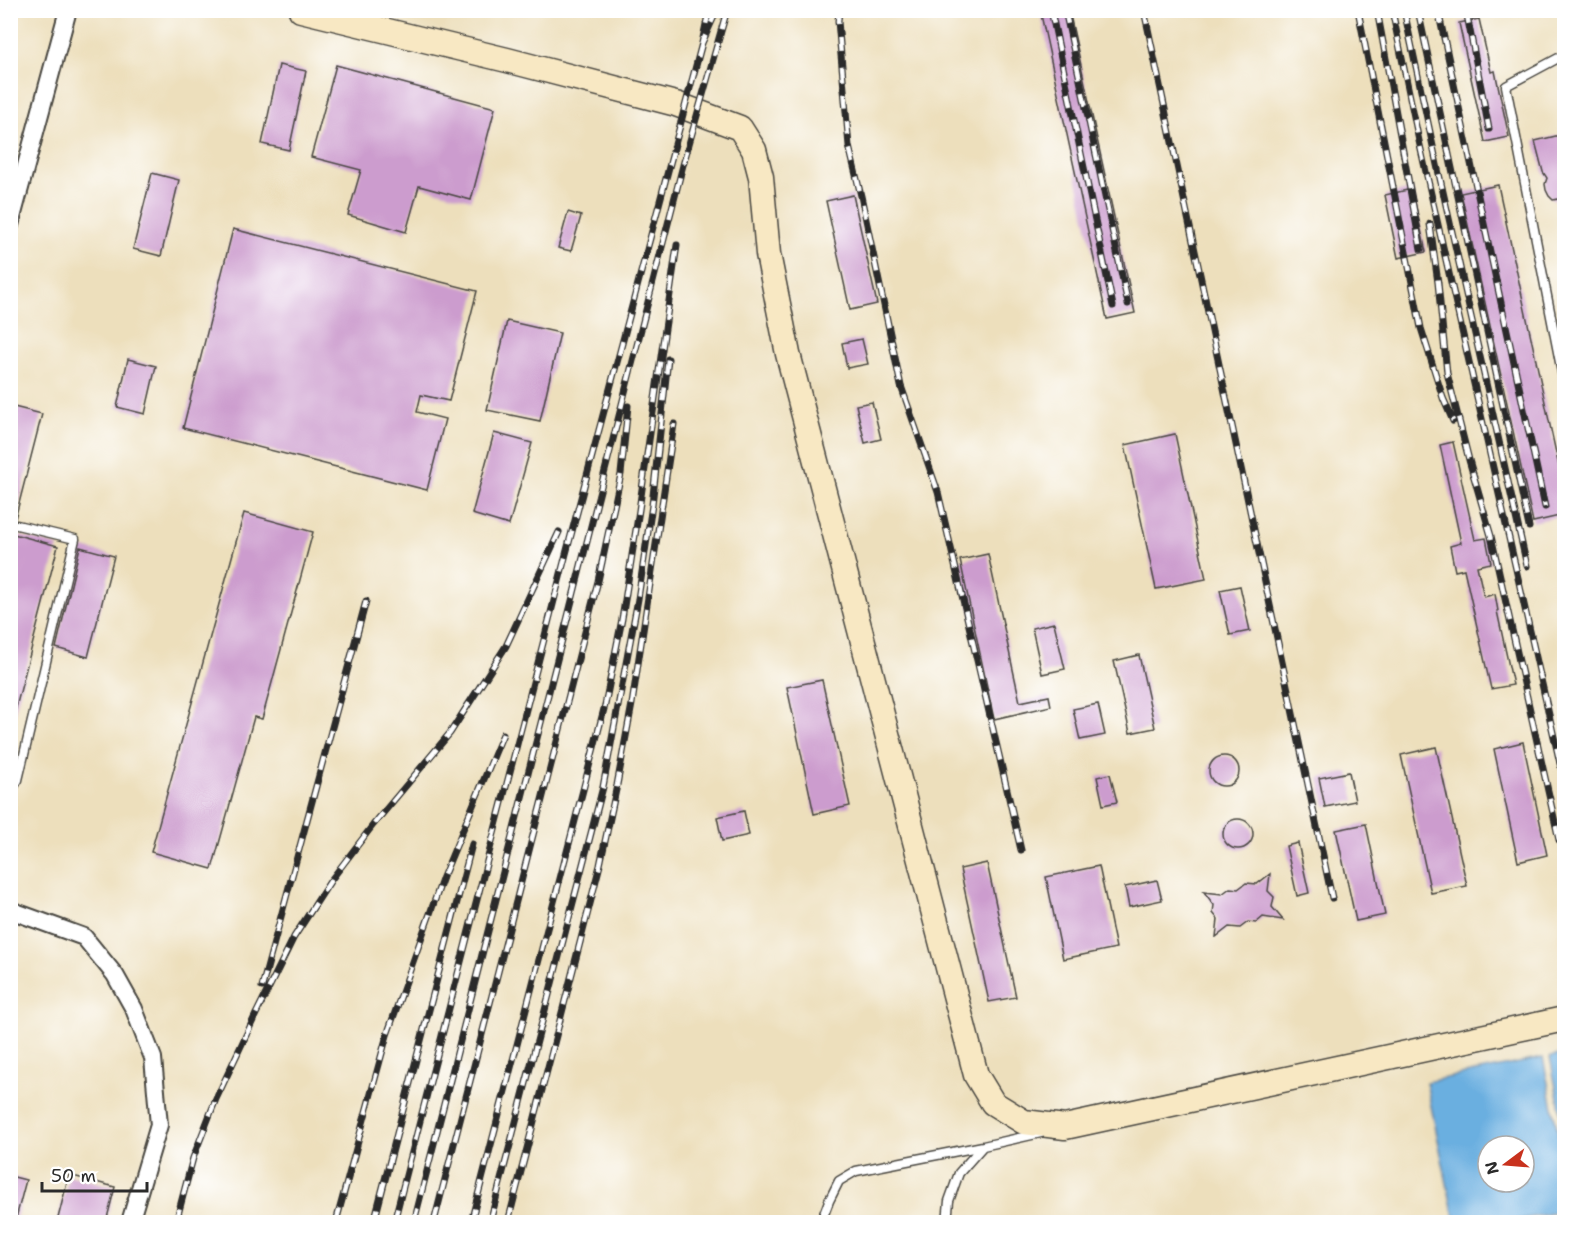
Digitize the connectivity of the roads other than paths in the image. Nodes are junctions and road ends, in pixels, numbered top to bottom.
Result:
1 (68, 10) edge
2 (301, 10) edge
3 (1564, 55) edge
4 (10, 225) edge
5 (1564, 383) edge
6 (17, 525) dead end
7 (10, 792) edge
8 (10, 910) edge
9 (1564, 1019) edge
10 (1065, 1127) junction
11 (983, 1146) junction
12 (130, 1222) edge
13 (821, 1222) edge
14 (947, 1222) edge

1 - 4 street
2 - 10 street
3 - 5 lane
6 - 7 lane
8 - 12 street
9 - 10 street
10 - 11 lane
11 - 13 lane
11 - 14 lane

